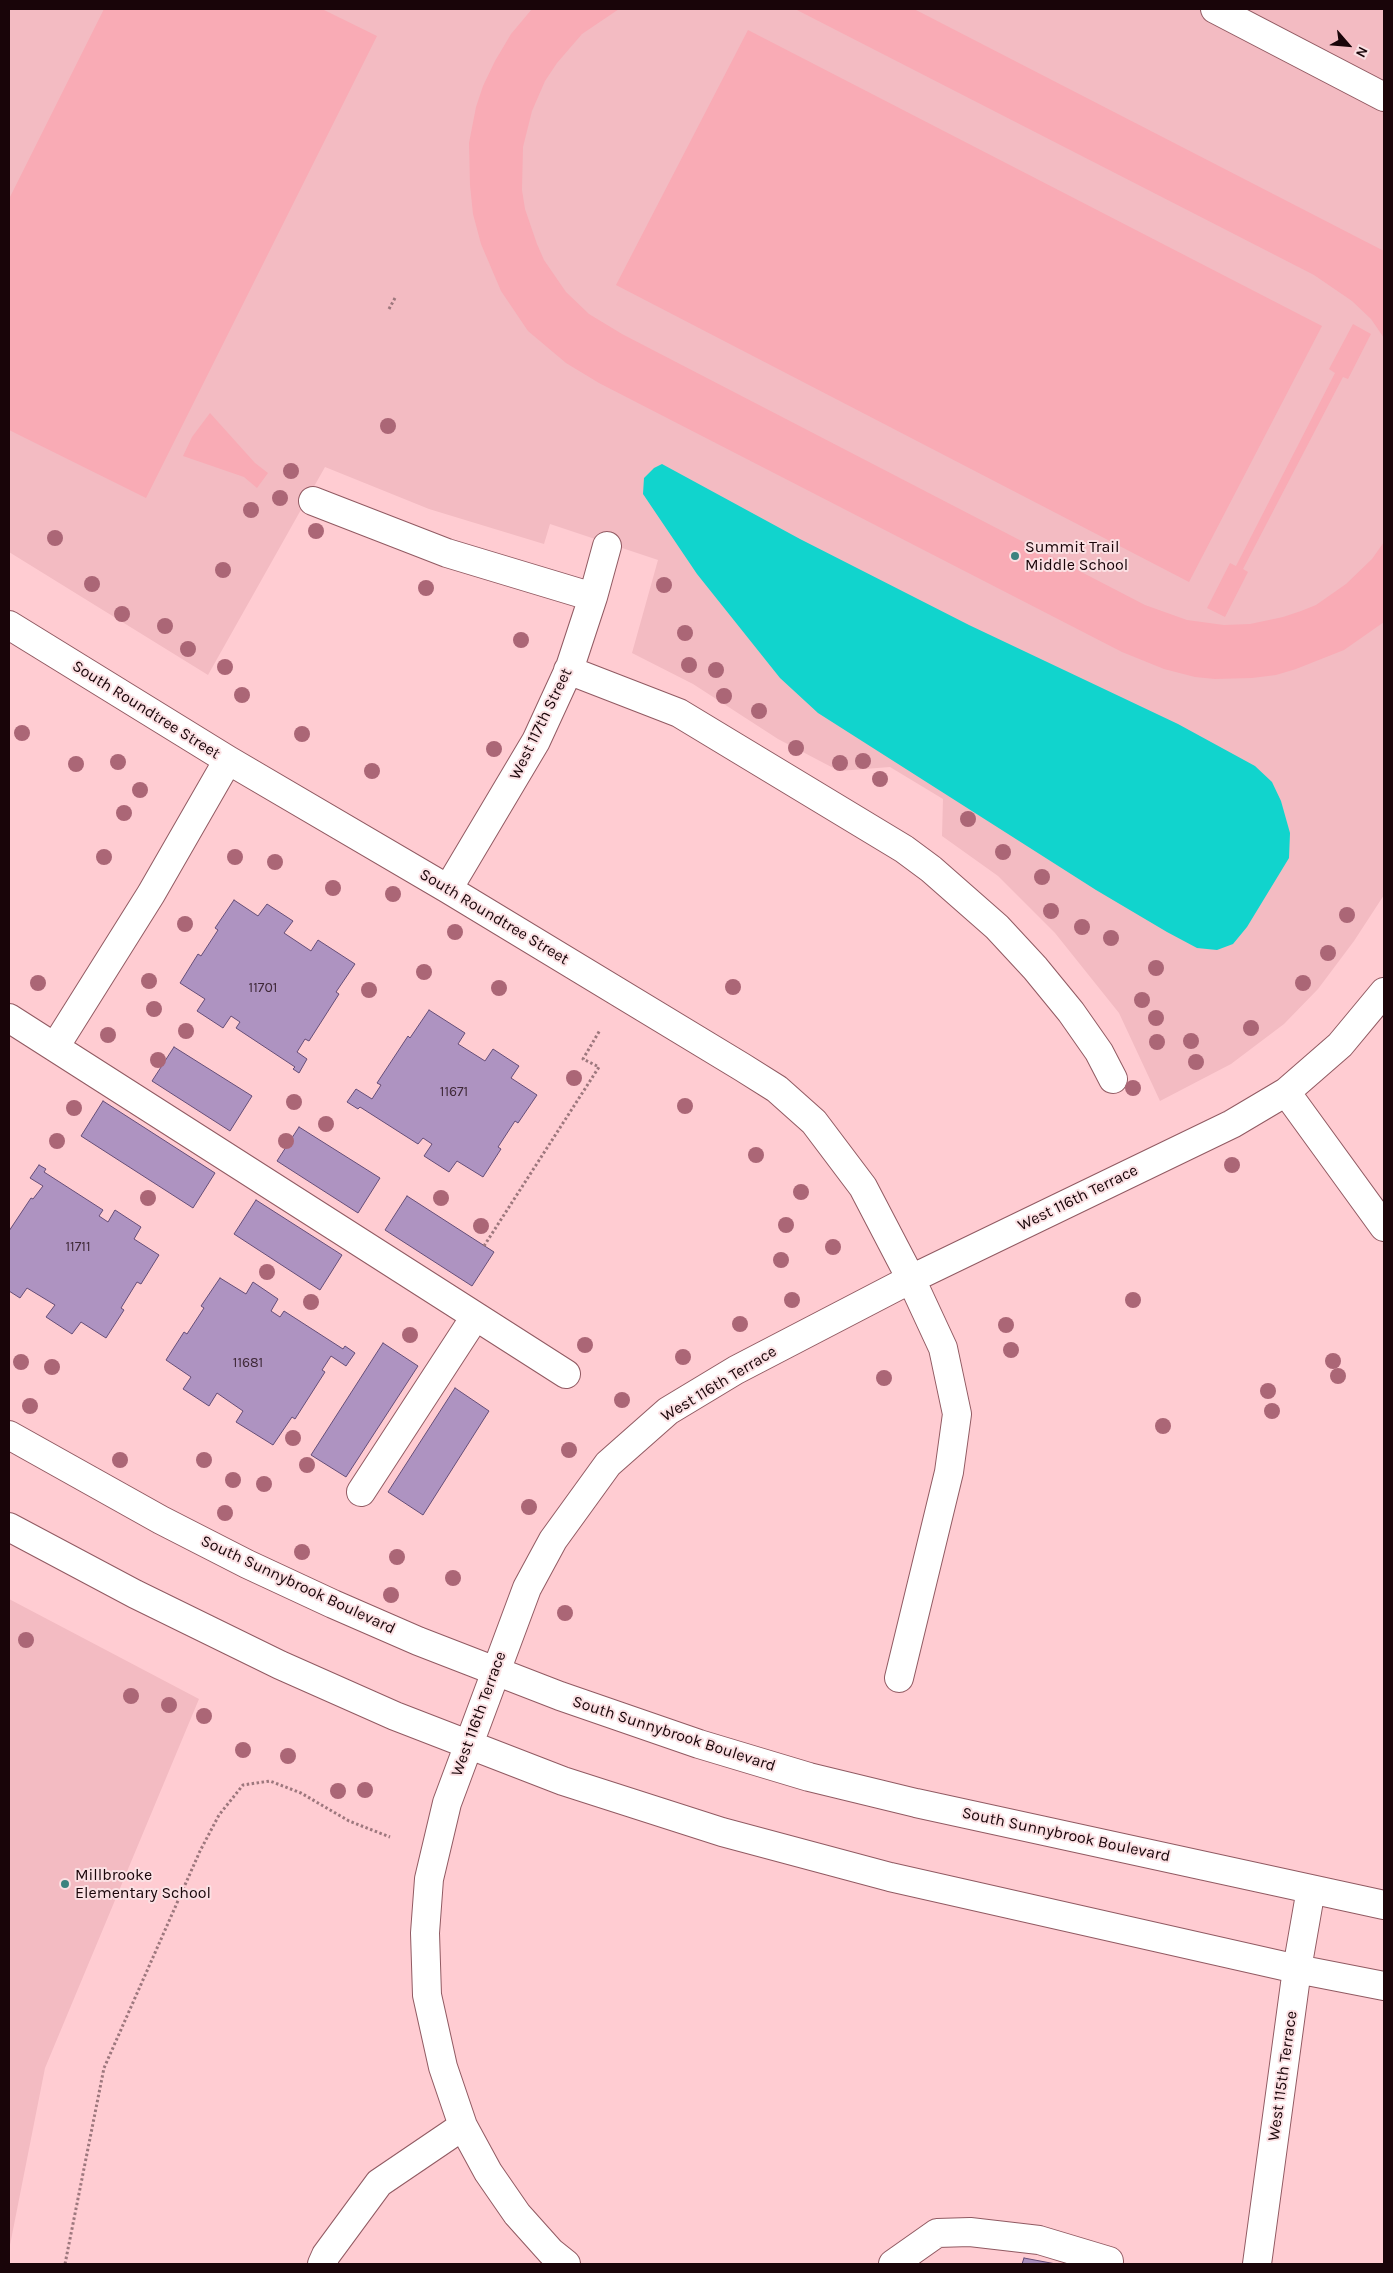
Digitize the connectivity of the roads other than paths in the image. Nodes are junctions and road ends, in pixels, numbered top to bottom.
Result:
1 (1215, 9) edge
2 (1384, 97) edge
3 (313, 501) dead end
4 (607, 546) dead end
5 (593, 597) junction
6 (9, 625) edge
7 (568, 670) junction
8 (228, 760) junction
9 (448, 889) junction
10 (1384, 992) edge
11 (9, 1018) edge
12 (55, 1047) junction
13 (1113, 1079) dead end
14 (1286, 1092) junction
15 (1384, 1227) edge
16 (912, 1279) junction
17 (476, 1317) junction
18 (566, 1374) dead end
19 (9, 1435) edge
20 (361, 1492) dead end
21 (9, 1527) edge
22 (495, 1671) junction
23 (899, 1678) dead end
24 (468, 1745) junction
25 (1311, 1889) junction
26 (1384, 1905) edge
27 (1297, 1969) junction
28 (1384, 1986) edge
29 (464, 2126) junction
30 (1109, 2261) dead end
31 (322, 2264) edge
32 (566, 2264) edge
33 (893, 2264) edge
34 (1257, 2264) edge

1 - 2 street
3 - 5 street
4 - 5 street, West 117th Street
5 - 7 street, West 117th Street
6 - 8 street, South Roundtree Street
7 - 9 street, West 117th Street
7 - 13 street
8 - 9 street, South Roundtree Street
8 - 12 street
9 - 16 street, South Roundtree Street
10 - 14 street, West 116th Terrace
11 - 12 street
12 - 17 street
14 - 15 street
14 - 16 street, West 116th Terrace
16 - 22 street, West 116th Terrace
16 - 23 street, South Roundtree Street
17 - 18 street
17 - 20 street
19 - 22 street, South Sunnybrook Boulevard
21 - 24 street
22 - 24 street, West 116th Terrace
22 - 25 street, South Sunnybrook Boulevard
24 - 27 street
24 - 29 street, West 116th Terrace
25 - 26 street, South Sunnybrook Boulevard
25 - 27 street, West 115th Terrace
27 - 28 street
27 - 34 street, West 115th Terrace
29 - 31 street
29 - 32 street, West 116th Terrace
30 - 33 street

